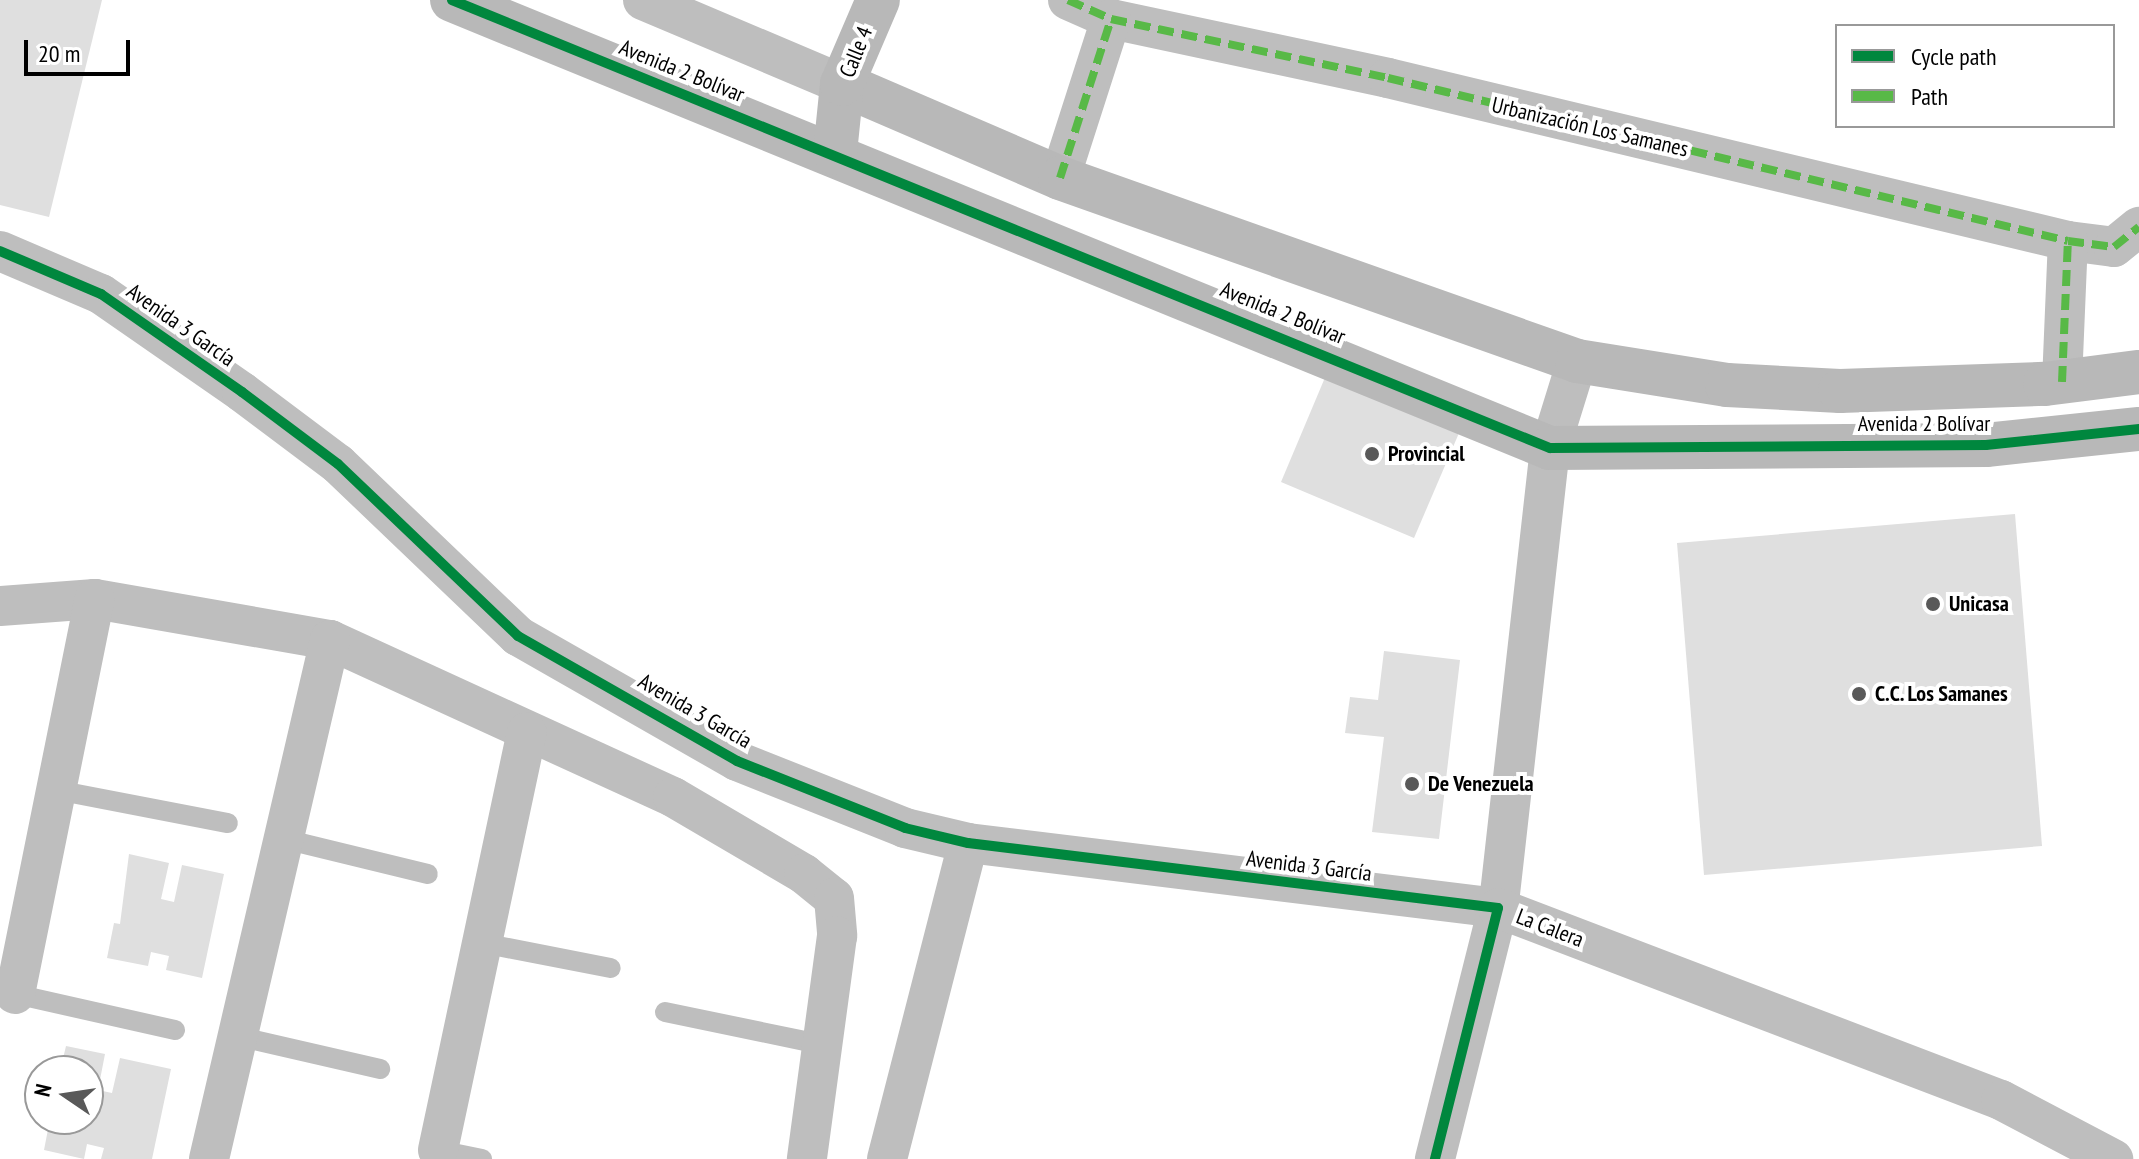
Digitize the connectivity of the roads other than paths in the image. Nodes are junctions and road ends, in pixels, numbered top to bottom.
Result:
1 (452, 0) edge
2 (643, 0) edge
3 (878, 0) edge
4 (1068, 0) edge
5 (1111, 19) junction
6 (842, 84) junction
7 (835, 153) junction
8 (1060, 178) junction
9 (2139, 227) edge
10 (2068, 241) junction
11 (0, 251) edge
12 (1577, 361) junction
13 (2139, 372) edge
14 (2062, 382) junction
15 (2139, 429) edge
16 (1550, 448) junction
17 (95, 599) junction
18 (0, 606) edge
19 (330, 640) junction
20 (527, 732) junction
21 (56, 790) junction
22 (228, 823) dead end
23 (284, 839) junction
24 (968, 843) junction
25 (428, 874) dead end
26 (1498, 908) junction
27 (482, 943) junction
28 (611, 968) dead end
29 (15, 994) joint
30 (665, 1012) dead end
31 (175, 1030) dead end
32 (237, 1036) junction
33 (824, 1045) junction
34 (380, 1069) dead end
35 (438, 1150) joint
36 (209, 1159) edge
37 (482, 1159) edge
38 (807, 1159) edge
39 (887, 1159) edge
40 (1435, 1159) edge
41 (2113, 1159) edge

1 - 7 street, Avenida 2 Bolívar
2 - 6 street, Avenida 2 Bolívar
3 - 6 street, Calle 4
4 - 5 street, Urbanización Los Samanes
5 - 8 street
5 - 10 street, Urbanización Los Samanes
6 - 7 street, Calle 4
6 - 8 street, Avenida 2 Bolívar
7 - 16 street, Avenida 2 Bolívar
8 - 12 street, Avenida 2 Bolívar
9 - 10 street, Urbanización Los Samanes
10 - 14 street
11 - 24 street, Avenida 3 García
12 - 14 street, Avenida 2 Bolívar
12 - 16 street, La Calera
13 - 14 street, Avenida 2 Bolívar
15 - 16 street, Avenida 2 Bolívar
16 - 26 street, La Calera
17 - 18 street
17 - 19 street
17 - 21 street
19 - 20 street
19 - 23 street
20 - 27 street
20 - 33 street
21 - 22 lane
21 - 29 street
23 - 25 lane
23 - 32 street
24 - 26 street, Avenida 3 García
24 - 39 street
26 - 40 street
26 - 41 street, La Calera
27 - 28 lane
27 - 35 street
29 - 31 lane
30 - 33 lane
32 - 34 lane
32 - 36 street
33 - 38 street
35 - 37 lane

